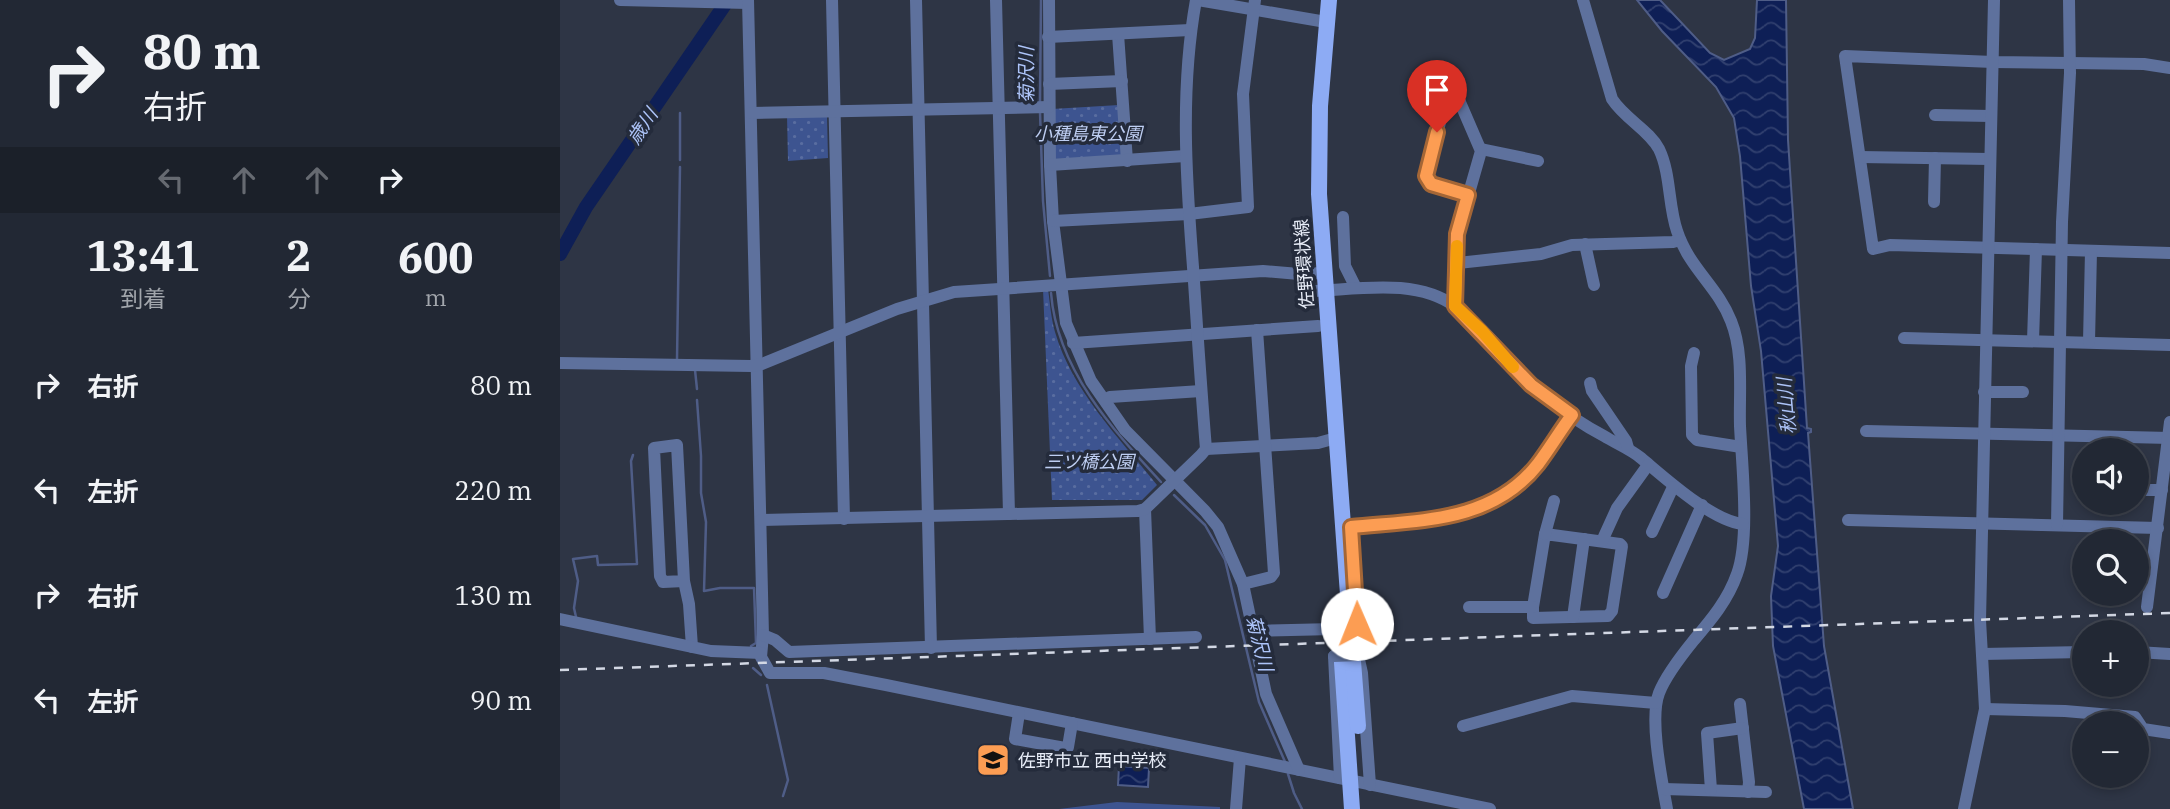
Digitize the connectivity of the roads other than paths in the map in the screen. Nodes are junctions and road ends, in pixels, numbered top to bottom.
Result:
1 (620, 0) edge
2 (832, 0) edge
3 (916, 0) edge
4 (996, 0) edge
5 (1049, 0) edge
6 (1197, 0) edge
7 (1320, 0) edge
8 (1329, 0) edge
9 (1583, 0) edge
10 (1994, 0) edge
11 (2069, 0) edge
12 (748, 1) edge
13 (1254, 5) edge
14 (1322, 21) junction
15 (1190, 30) junction
16 (1118, 34) junction
17 (1048, 37) junction
18 (1993, 62) junction
19 (2068, 63) junction
20 (2170, 68) edge
21 (1122, 81) junction
22 (1049, 85) junction
23 (1042, 107) junction
24 (998, 108) junction
25 (918, 110) junction
26 (835, 112) junction
27 (751, 113) junction
28 (1935, 115) dead end
29 (1991, 116) junction
30 (1481, 149) junction
31 (1185, 156) junction
32 (1860, 157) junction
33 (1935, 158) junction
34 (1990, 159) junction
35 (1538, 160) dead end
36 (1127, 161) junction
37 (1050, 165) junction
38 (1468, 195) junction
39 (1934, 202) dead end
40 (1189, 214) junction
41 (1343, 217) dead end
42 (1054, 221) junction
43 (1680, 240) junction
44 (1585, 244) junction
45 (1987, 247) junction
46 (2036, 249) junction
47 (2062, 250) junction
48 (2091, 251) junction
49 (2170, 253) edge
50 (1458, 262) junction
51 (1319, 273) junction
52 (1193, 274) junction
53 (1060, 283) junction
54 (1594, 285) dead end
55 (1004, 287) junction
56 (1356, 288) junction
57 (1320, 291) junction
58 (923, 300) junction
59 (1455, 306) junction
60 (1318, 326) junction
61 (1257, 330) junction
62 (840, 331) junction
63 (1197, 334) junction
64 (1904, 338) dead end
65 (1985, 340) junction
66 (2033, 341) junction
67 (2061, 342) junction
68 (2089, 342) junction
69 (1073, 343) junction
70 (2170, 345) edge
71 (1694, 353) dead end
72 (560, 363) edge
73 (757, 365) junction
74 (1590, 383) dead end
75 (1201, 391) junction
76 (1984, 392) junction
77 (2023, 392) dead end
78 (1105, 400) junction
79 (1572, 415) junction
80 (2170, 422) edge
81 (1866, 431) dead end
82 (1984, 434) junction
83 (2058, 436) junction
84 (2169, 438) edge
85 (1331, 439) junction
86 (1266, 446) junction
87 (1741, 447) junction
88 (1206, 449) junction
89 (1628, 449) junction
90 (1648, 465) junction
91 (1175, 481) junction
92 (1673, 487) junction
93 (2149, 490) edge
94 (2162, 490) junction
95 (1554, 501) dead end
96 (1702, 505) junction
97 (1146, 509) junction
98 (1009, 514) junction
99 (928, 516) junction
100 (844, 519) junction
101 (761, 520) junction
102 (1848, 520) dead end
103 (1983, 523) junction
104 (1743, 524) junction
105 (2057, 525) junction
106 (2158, 528) junction
107 (1652, 532) dead end
108 (1545, 534) junction
109 (1584, 539) junction
110 (1602, 541) junction
111 (684, 581) junction
112 (1243, 584) junction
113 (1663, 593) dead end
114 (1469, 607) dead end
115 (1533, 607) junction
116 (2147, 607) dead end
117 (1573, 617) junction
118 (560, 619) edge
119 (763, 635) junction
120 (1196, 637) dead end
121 (1150, 639) junction
122 (1346, 642) junction
123 (692, 647) junction
124 (931, 648) junction
125 (2072, 652) edge
126 (761, 653) junction
127 (2149, 653) edge
128 (1982, 654) junction
129 (2170, 654) edge
130 (1258, 656) dead end
131 (1656, 703) junction
132 (1740, 704) dead end
133 (1985, 709) junction
134 (1019, 713) junction
135 (1072, 723) junction
136 (1463, 726) dead end
137 (1743, 728) junction
138 (2170, 733) edge
139 (1240, 758) junction
140 (1297, 769) junction
141 (1355, 782) junction
142 (1664, 789) junction
143 (1712, 790) junction
144 (1748, 792) junction
145 (1766, 793) dead end
146 (1236, 809) edge
147 (1352, 809) edge
148 (1363, 809) edge
149 (1490, 809) edge
150 (1667, 809) edge
151 (1964, 809) edge

1 - 12 street
2 - 26 street
3 - 25 street
4 - 24 street
5 - 17 street
6 - 13 street
6 - 15 street
7 - 14 main road, 佐野環状線
8 - 14 main road, 佐野環状線
9 - 43 street
10 - 18 street
11 - 19 street
12 - 27 street
13 - 14 street
13 - 40 street
14 - 51 main road, 佐野環状線
15 - 16 street
15 - 31 street
16 - 17 street
16 - 21 street
17 - 22 street
18 - 19 street
18 - 29 street
18 - 32 street
19 - 20 street
19 - 47 street
21 - 22 street
21 - 36 street
22 - 23 street
23 - 24 street
23 - 37 street
24 - 25 street
24 - 55 street
25 - 26 street
25 - 58 street
26 - 27 street
26 - 62 street
27 - 73 street
28 - 29 street
29 - 34 street
30 - 35 street
30 - 38 street
30 - 38 street
31 - 36 street
31 - 40 street
32 - 33 street
32 - 45 street
33 - 34 street
33 - 39 street
34 - 45 street
36 - 37 street
37 - 42 street
38 - 50 street
40 - 42 street
40 - 52 street
41 - 56 street
42 - 53 street
43 - 44 street
43 - 87 street
44 - 50 street
44 - 54 street
45 - 46 street
45 - 65 street
46 - 47 street
46 - 66 street
47 - 48 street
47 - 67 street
48 - 49 street
48 - 68 street
50 - 59 street
51 - 52 street
51 - 57 main road, 佐野環状線
52 - 53 street
52 - 63 street
53 - 55 street
53 - 69 street
55 - 58 street
55 - 98 street
56 - 57 street
56 - 59 street
57 - 60 main road, 佐野環状線
57 - 85 main road, 佐野環状線
58 - 62 street
58 - 99 street
59 - 79 street
60 - 61 street
60 - 85 main road, 佐野環状線
61 - 63 street
61 - 86 street
62 - 73 street
62 - 100 street
63 - 69 street
63 - 75 street
64 - 65 street
65 - 66 street
65 - 76 street
66 - 67 street
67 - 68 street
67 - 83 street
68 - 70 street
69 - 78 street
71 - 87 street
72 - 73 street
73 - 101 street
74 - 89 street
75 - 78 street
75 - 88 street
76 - 77 street
76 - 82 street
78 - 91 street
79 - 89 street
79 - 122 street
80 - 84 street
81 - 82 street
82 - 83 street
82 - 103 street
83 - 84 street
83 - 105 street
84 - 94 street
85 - 86 street
85 - 122 main road, 佐野環状線
86 - 88 street
86 - 112 street
87 - 104 street
88 - 91 street
89 - 90 street
90 - 92 street
90 - 110 street
91 - 97 street
91 - 112 street
92 - 96 street
92 - 107 street
93 - 94 street
94 - 106 street
95 - 108 street
96 - 104 street
96 - 113 street
97 - 98 street
97 - 121 street
98 - 99 street
99 - 100 street
99 - 124 street
100 - 101 street
101 - 119 street
102 - 103 street
103 - 105 street
103 - 128 street
104 - 131 street
105 - 106 street
106 - 116 street
108 - 109 street
108 - 115 street
109 - 110 street
109 - 117 street
110 - 117 street
111 - 111 street
111 - 123 street
112 - 122 street
114 - 115 street
115 - 117 street
118 - 123 street
119 - 124 street
119 - 126 street
120 - 121 street
121 - 124 street
122 - 141 street
122 - 141 main road, 佐野環状線
122 - 141 street
123 - 126 street
125 - 128 street
126 - 134 street
127 - 129 street
128 - 133 street
130 - 140 street
131 - 136 street
131 - 142 street
132 - 137 street
133 - 138 street
133 - 151 street
134 - 135 street
134 - 135 street
135 - 139 street
137 - 143 street
137 - 144 street
139 - 140 street
139 - 146 street
140 - 141 street
141 - 147 main road
141 - 148 main road
141 - 149 street
142 - 143 street
142 - 150 street
143 - 144 street
144 - 145 street

